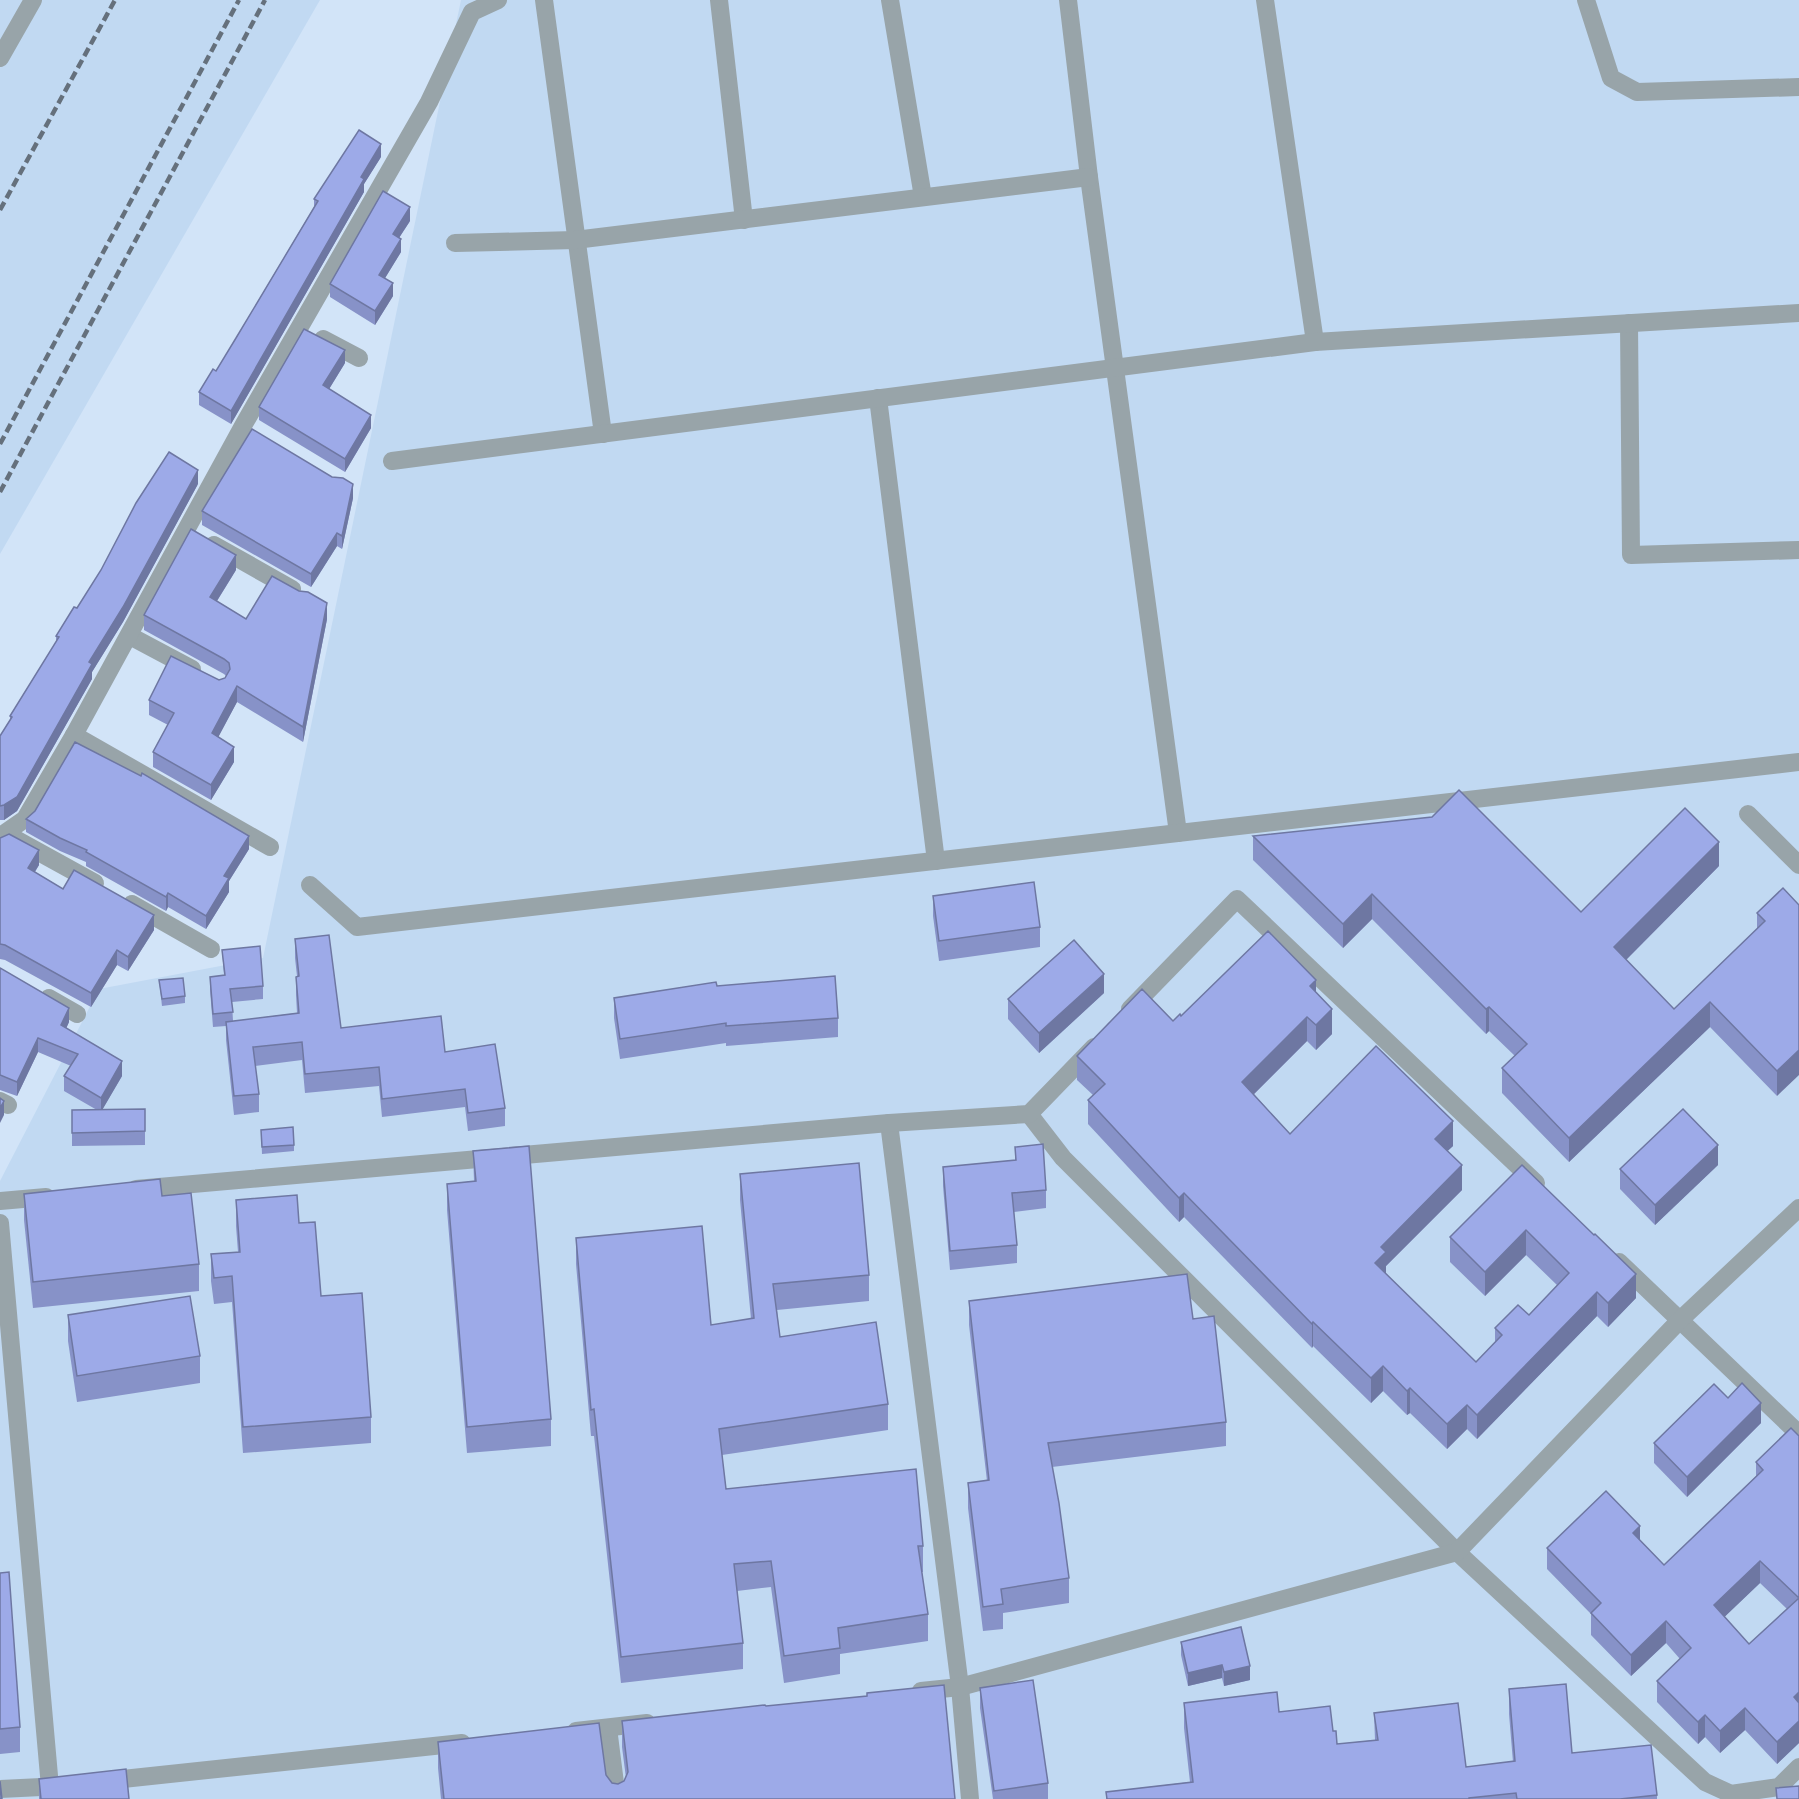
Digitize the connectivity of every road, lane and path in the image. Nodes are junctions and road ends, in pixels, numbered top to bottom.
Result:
1 (33, 0) edge
2 (498, 0) edge
3 (544, 0) edge
4 (719, 0) edge
5 (890, 0) edge
6 (1068, 0) edge
7 (1265, 0) edge
8 (1586, 0) edge
9 (0, 58) edge
10 (1799, 87) edge
11 (1089, 177) junction
12 (922, 197) junction
13 (744, 219) junction
14 (575, 240) junction
15 (455, 243) dead end
16 (1799, 313) edge
17 (1629, 323) junction
18 (300, 327) junction
19 (1316, 342) junction
20 (359, 358) dead end
21 (1116, 368) junction
22 (878, 398) junction
23 (244, 424) junction
24 (603, 434) junction
25 (262, 436) edge
26 (392, 461) dead end
27 (187, 529) junction
28 (1799, 550) edge
29 (305, 597) edge
30 (130, 636) junction
31 (209, 679) edge
32 (74, 735) junction
33 (1799, 762) edge
34 (1748, 814) dead end
35 (1178, 833) junction
36 (2, 835) edge
37 (270, 847) dead end
38 (936, 861) junction
39 (1799, 865) edge
40 (310, 885) dead end
41 (211, 949) dead end
42 (38, 992) edge
43 (77, 1014) dead end
44 (1120, 1019) edge
45 (1104, 1036) edge
46 (1029, 1114) junction
47 (889, 1122) junction
48 (118, 1191) edge
49 (59, 1196) edge
50 (1550, 1196) edge
51 (0, 1201) edge
52 (1799, 1208) edge
53 (0, 1223) edge
54 (1611, 1254) edge
55 (1680, 1320) junction
56 (1799, 1434) edge
57 (1457, 1552) junction
58 (960, 1687) junction
59 (901, 1694) edge
60 (667, 1721) edge
61 (608, 1728) junction
62 (561, 1733) edge
63 (478, 1741) edge
64 (1799, 1767) edge
65 (50, 1787) junction
66 (0, 1789) edge
67 (617, 1799) edge
68 (970, 1799) edge

1 - 9 street
2 - 18 street
3 - 14 street
4 - 13 street
5 - 12 street
6 - 11 street
7 - 19 street
8 - 10 street
11 - 12 street
11 - 21 street
12 - 13 street
13 - 14 street
14 - 15 street
14 - 24 street
16 - 17 street
17 - 19 street
17 - 28 street
18 - 20 street
18 - 23 street
19 - 21 street
21 - 22 street
21 - 35 street
22 - 24 street
22 - 38 street
23 - 25 street
23 - 27 street
24 - 26 street
27 - 29 street
27 - 30 street
30 - 31 street
30 - 32 street
32 - 36 street
32 - 37 street
33 - 35 street
34 - 39 street
35 - 38 street
36 - 41 street
38 - 40 street
42 - 43 street
44 - 50 street
45 - 46 street
46 - 47 street
46 - 57 street
47 - 48 street
47 - 58 street
49 - 51 street
52 - 55 street
53 - 65 street
54 - 55 street
55 - 56 street
55 - 57 street
57 - 58 street
57 - 64 street
58 - 59 street
58 - 68 street
60 - 61 street
61 - 62 street
61 - 67 street
63 - 65 street
65 - 66 street

